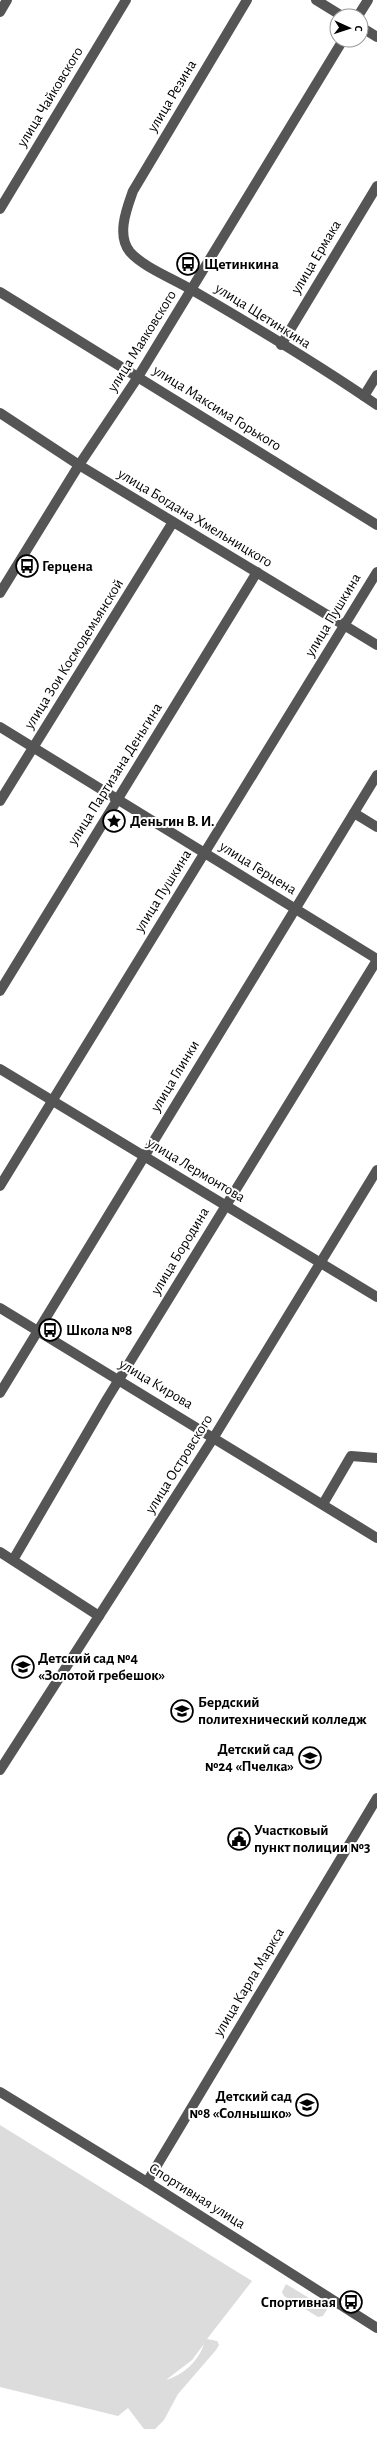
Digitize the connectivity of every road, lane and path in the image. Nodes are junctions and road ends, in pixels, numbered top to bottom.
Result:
1 (7, 0) edge
2 (126, 0) edge
3 (247, 0) edge
4 (316, 0) edge
5 (329, 8) edge
6 (0, 12) edge
7 (338, 48) edge
8 (377, 186) edge
9 (0, 209) edge
10 (126, 209) joint
11 (192, 289) junction
12 (0, 292) edge
13 (281, 344) junction
14 (377, 375) edge
15 (138, 377) junction
16 (364, 396) junction
17 (377, 405) edge
18 (0, 413) edge
19 (79, 465) junction
20 (174, 522) junction
21 (377, 525) edge
22 (257, 572) junction
23 (377, 572) edge
24 (0, 593) edge
25 (345, 626) junction
26 (377, 645) edge
27 (0, 727) edge
28 (33, 747) junction
29 (377, 776) edge
30 (117, 800) junction
31 (0, 801) edge
32 (354, 813) junction
33 (377, 827) edge
34 (205, 853) junction
35 (295, 909) junction
36 (377, 960) edge
37 (0, 991) edge
38 (0, 1069) edge
39 (52, 1101) junction
40 (144, 1157) junction
41 (377, 1170) edge
42 (0, 1186) edge
43 (226, 1206) junction
44 (320, 1263) junction
45 (377, 1297) edge
46 (0, 1308) edge
47 (38, 1331) junction
48 (119, 1380) junction
49 (0, 1393) edge
50 (214, 1437) junction
51 (377, 1458) edge
52 (323, 1504) junction
53 (377, 1538) edge
54 (0, 1552) edge
55 (13, 1560) junction
56 (98, 1616) junction
57 (0, 1770) edge
58 (377, 1798) edge
59 (0, 2092) edge
60 (147, 2182) junction
61 (377, 2328) edge

1 - 6 street
2 - 9 street, улица Чайковского
3 - 10 street, улица Резина
4 - 5 street
7 - 11 street, улица Маяковского
8 - 13 street, улица Ермака
10 - 11 street, улица Щетинкина
11 - 13 street, улица Щетинкина
11 - 15 street, улица Маяковского
12 - 15 street, улица Максима Горького
13 - 16 street, улица Щетинкина
14 - 16 street
15 - 19 street, улица Маяковского
15 - 21 street, улица Максима Горького
16 - 17 street, улица Щетинкина
18 - 19 street, улица Богдана Хмельницкого
19 - 20 street, улица Богдана Хмельницкого
19 - 24 street, улица Маяковского
20 - 22 street, улица Богдана Хмельницкого
20 - 28 street, улица Зои Космодемьянской
22 - 25 street, улица Богдана Хмельницкого
22 - 30 street, улица Партизана Деньгина
23 - 25 street, улица Пушкина
25 - 26 street, улица Богдана Хмельницкого
25 - 34 street, улица Пушкина
27 - 28 street, улица Герцена
28 - 30 street, улица Герцена
28 - 31 street, улица Зои Космодемьянской
29 - 32 street, улица Глинки
30 - 34 street, улица Герцена
30 - 37 street, улица Партизана Деньгина
32 - 33 street
32 - 35 street, улица Глинки
34 - 35 street, улица Герцена
34 - 39 street, улица Пушкина
35 - 36 street, улица Герцена
35 - 40 street, улица Глинки
36 - 43 street, улица Бородина
38 - 39 street, улица Лермонтова
39 - 40 street, улица Лермонтова
39 - 42 street, улица Пушкина
40 - 43 street, улица Лермонтова
40 - 47 street, улица Глинки
41 - 44 street, улица Островского
43 - 44 street, улица Лермонтова
43 - 48 street, улица Бородина
44 - 45 street, улица Лермонтова
44 - 50 street, улица Островского
46 - 47 street, улица Кирова
47 - 48 street, улица Кирова
47 - 49 street, улица Глинки
48 - 50 street, улица Кирова
48 - 55 street, улица Бородина
50 - 52 street, улица Кирова
50 - 56 street, улица Островского
51 - 52 street
52 - 53 street, улица Кирова
54 - 55 street
55 - 56 street
56 - 57 street, улица Островского
58 - 60 street, улица Карла Маркса
59 - 60 street, Спортивная улица
60 - 61 street, Спортивная улица

